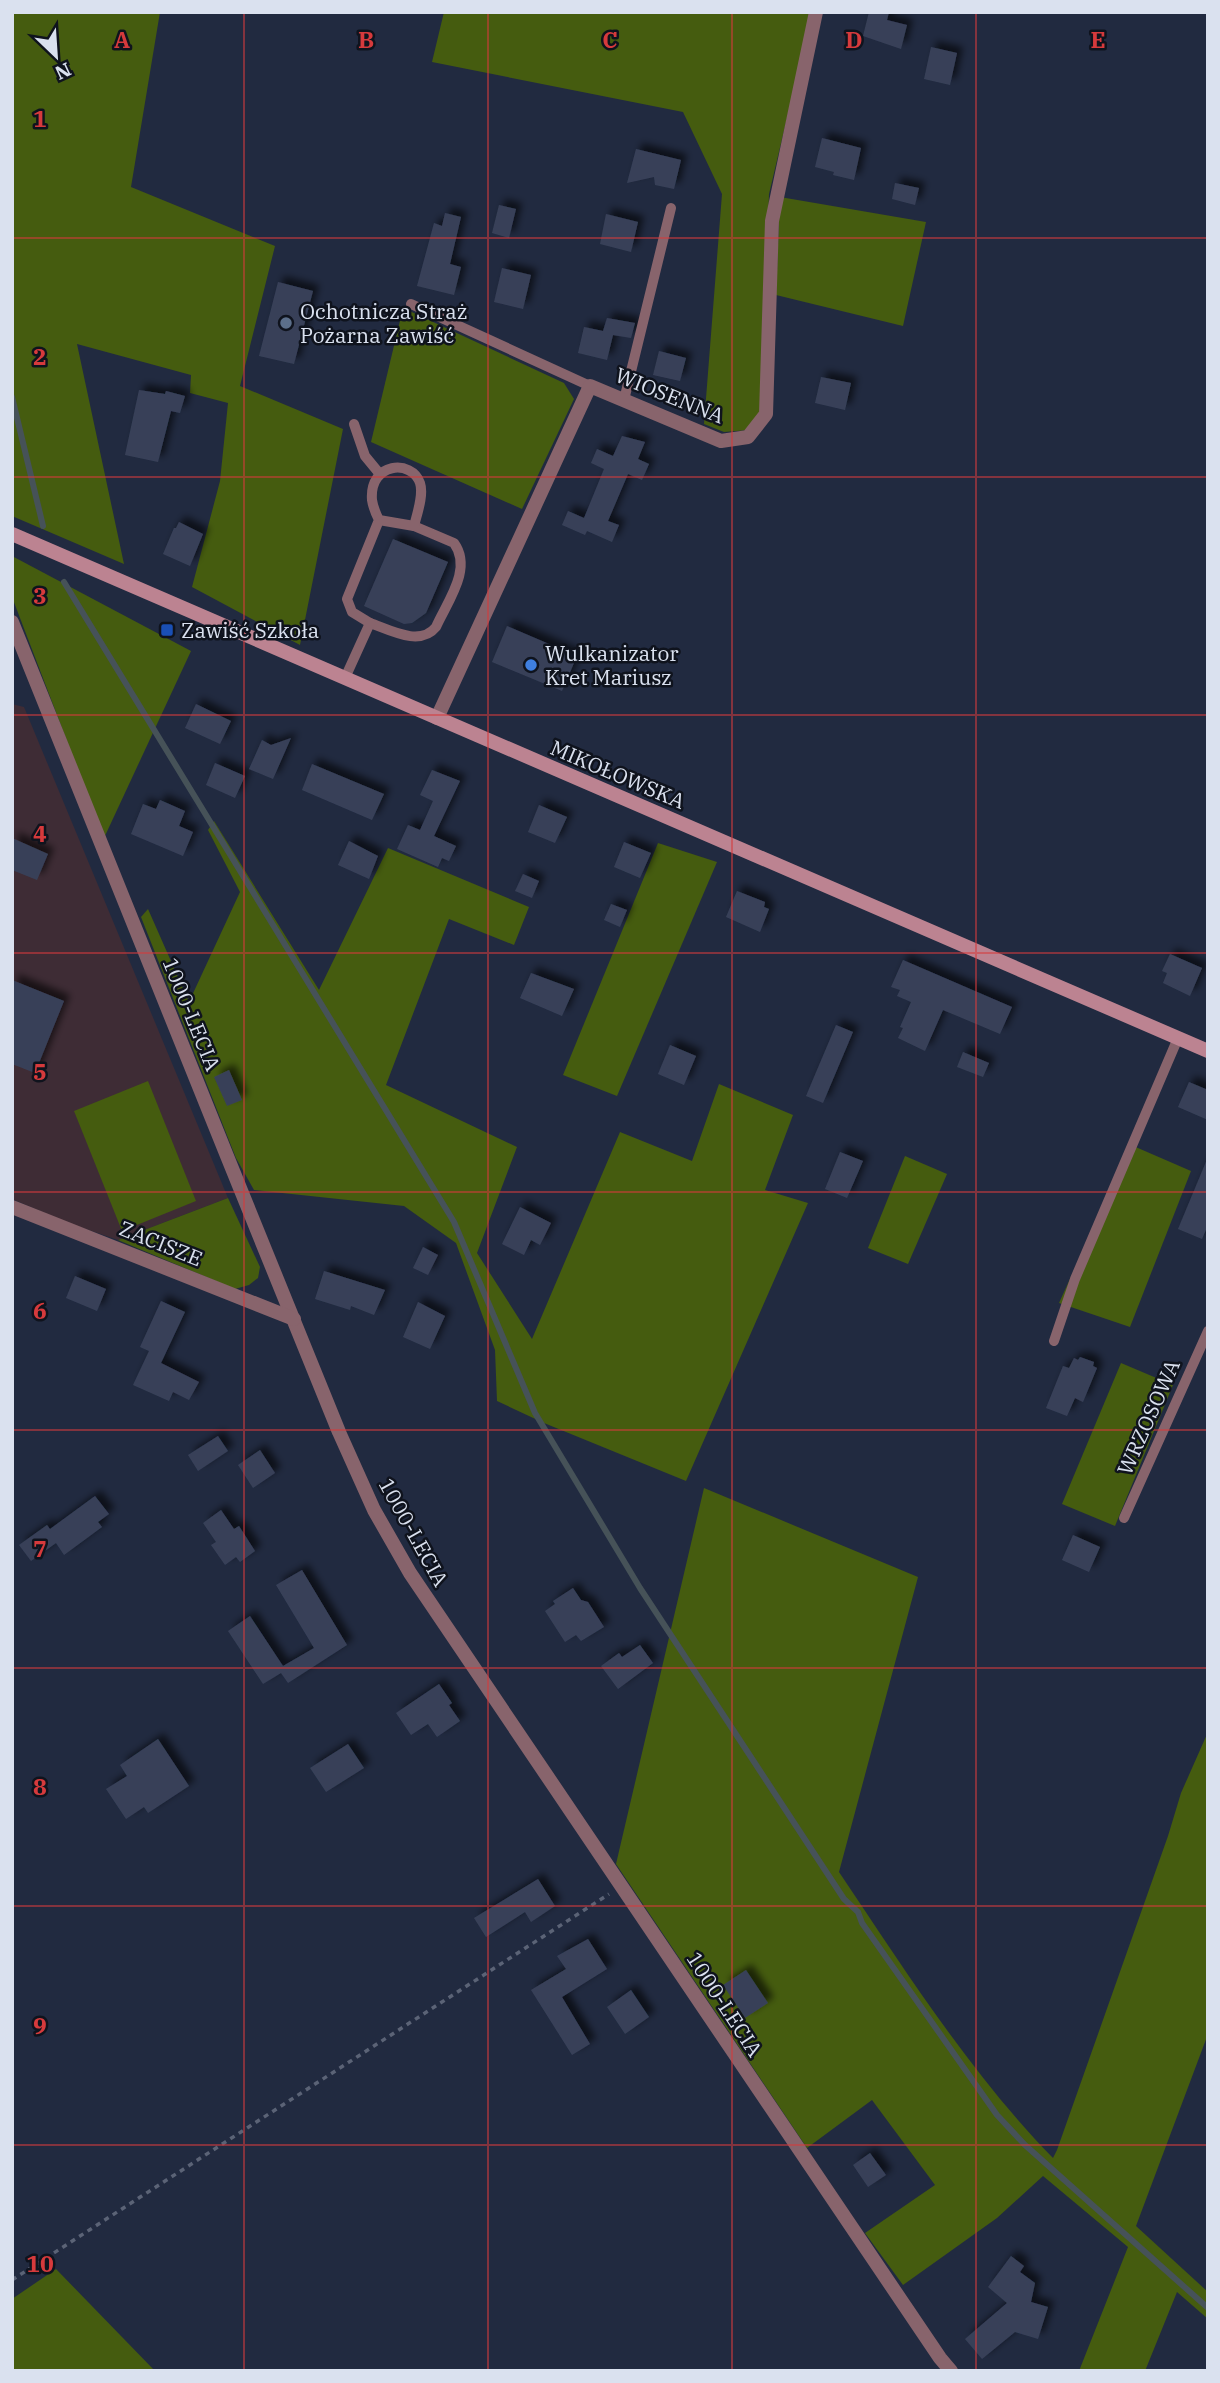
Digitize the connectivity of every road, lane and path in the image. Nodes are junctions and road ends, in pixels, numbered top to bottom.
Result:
1 (816, 12) edge
2 (671, 208) dead end
3 (411, 304) dead end
4 (590, 386) junction
5 (624, 400) junction
6 (354, 424) dead end
7 (379, 473) junction
8 (379, 520) junction
9 (414, 526) junction
10 (12, 534) edge
11 (12, 622) edge
12 (370, 623) junction
13 (345, 678) junction
14 (437, 718) junction
15 (1178, 1038) junction
16 (1208, 1051) edge
17 (12, 1207) edge
18 (295, 1319) junction
19 (1208, 1331) edge
20 (1054, 1341) dead end
21 (1124, 1518) dead end
22 (622, 1885) junction
23 (12, 2280) edge
24 (951, 2371) edge

1 - 5 street, WIOSENNA
2 - 5 lane
3 - 4 lane
4 - 5 street, WIOSENNA
4 - 14 street, WIOSENNA
6 - 7 lane
7 - 8 lane
7 - 9 lane
8 - 9 lane
8 - 12 lane
9 - 12 lane
10 - 13 main road, MIKOŁOWSKA
11 - 18 street, 1000-LECIA
12 - 13 lane
13 - 14 main road, MIKOŁOWSKA
14 - 15 main road, MIKOŁOWSKA
15 - 16 main road, MIKOŁOWSKA
15 - 20 lane
17 - 18 street, ZACISZE
18 - 22 street, 1000-LECIA
19 - 21 lane, WRZOSOWA
22 - 23 path
22 - 24 street, 1000-LECIA

